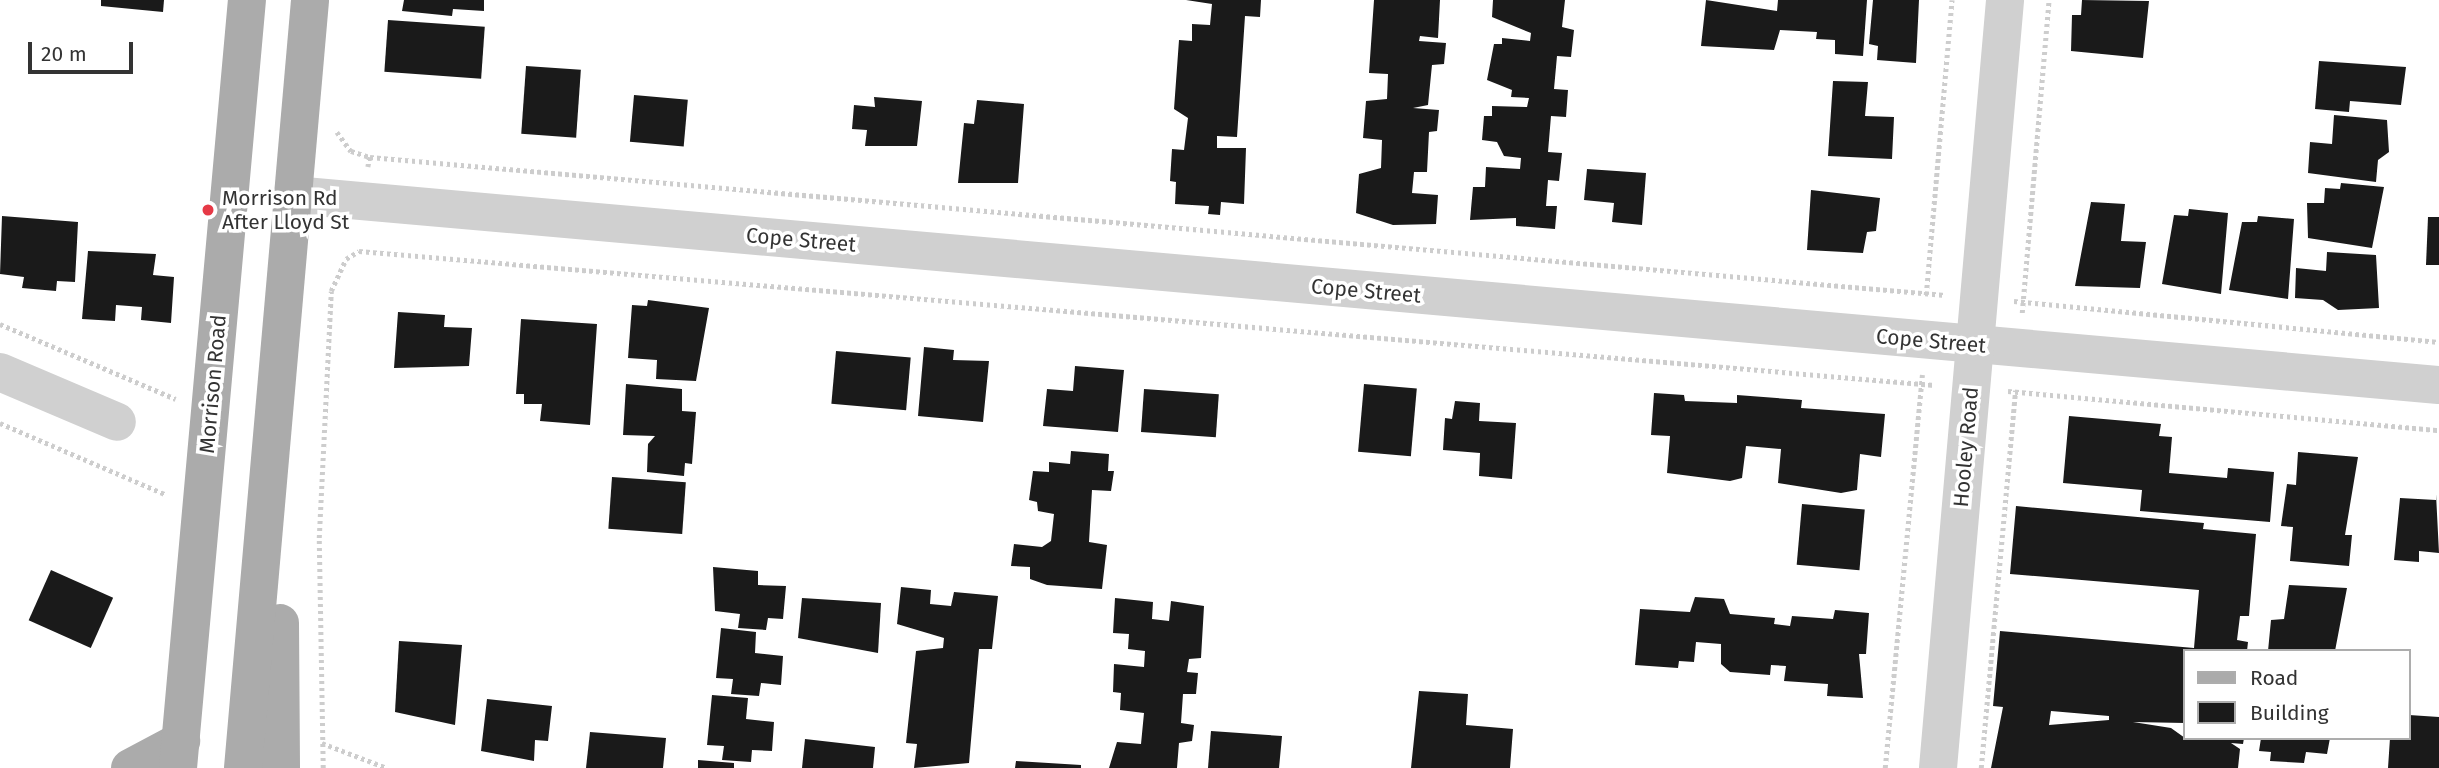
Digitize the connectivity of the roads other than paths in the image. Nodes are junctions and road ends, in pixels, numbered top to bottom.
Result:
1 (247, 0) edge
2 (310, 0) edge
3 (2005, 0) edge
4 (293, 195) junction
5 (1975, 345) junction
6 (0, 372) edge
7 (2439, 385) edge
8 (117, 422) dead end
9 (261, 568) junction
10 (179, 754) edge
11 (130, 768) edge
12 (243, 768) edge
13 (281, 768) edge
14 (1938, 768) edge

1 - 10 main road, Morrison Road
2 - 4 main road
3 - 5 street, Hooley Road
4 - 5 street, Cope Street
4 - 9 main road
5 - 7 street, Cope Street
5 - 14 street, Hooley Road
6 - 8 street
9 - 12 main road
9 - 13 main road
10 - 11 main road

